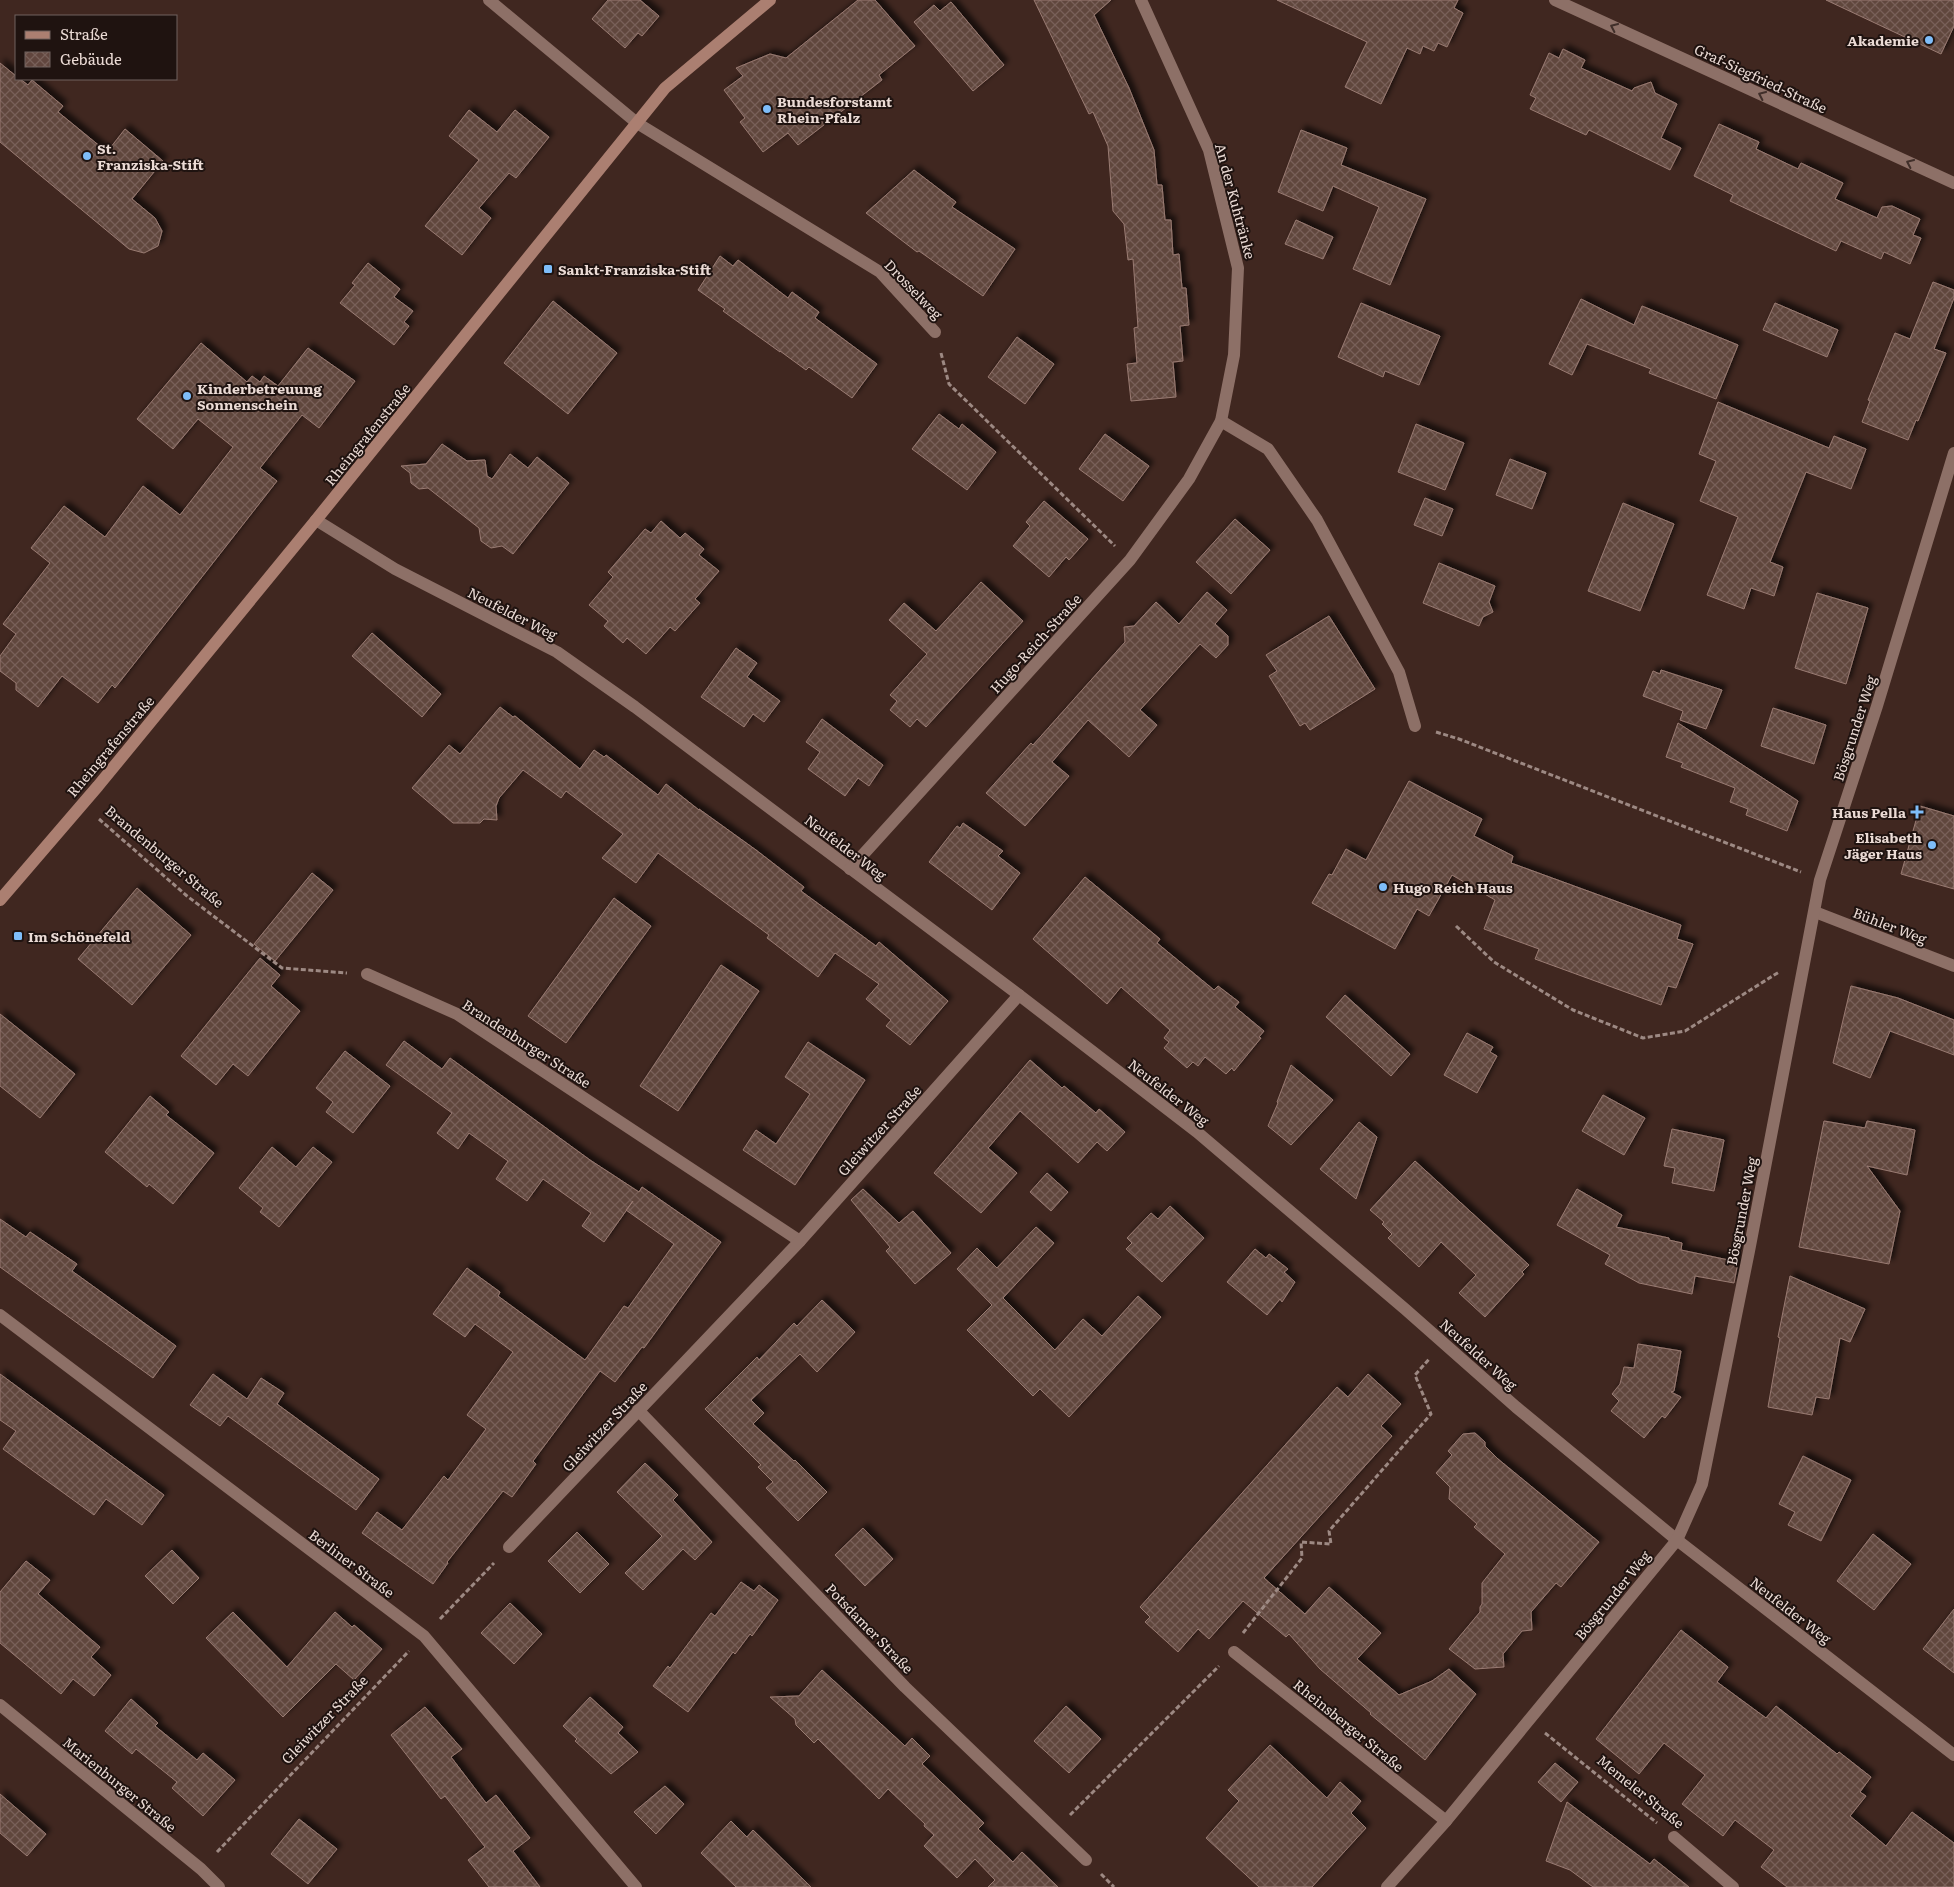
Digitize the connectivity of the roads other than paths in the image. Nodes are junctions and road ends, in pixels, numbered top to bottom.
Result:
1 (489, 0) edge
2 (770, 0) edge
3 (1141, 0) edge
4 (1555, 0) edge
5 (637, 123) junction
6 (1954, 183) edge
7 (935, 332) road end
8 (1221, 421) junction
9 (1954, 453) edge
10 (316, 520) junction
11 (1416, 726) road end
12 (850, 869) junction
13 (0, 900) edge
14 (1815, 912) junction
15 (1954, 966) edge
16 (367, 974) road end
17 (1019, 995) junction
18 (800, 1241) junction
19 (0, 1315) edge
20 (638, 1410) junction
21 (1677, 1540) junction
22 (510, 1548) road end
23 (1234, 1652) road end
24 (0, 1706) edge
25 (1954, 1755) edge
26 (1446, 1821) junction
27 (1674, 1837) road end
28 (1086, 1860) dead end
29 (219, 1887) edge
30 (636, 1887) edge
31 (1388, 1887) edge
32 (1733, 1887) edge

1 - 5 street, Drosselweg
2 - 5 street, Rheingrafenstraße
3 - 8 street, An der Kuhtränke
6 -> 4 street, Graf-Siegfried-Straße
5 - 7 street, Drosselweg
5 - 10 street, Rheingrafenstraße
8 - 11 street
8 - 12 street, Hugo-Reich-Straße
9 - 14 street, Bösgrunder Weg
10 - 12 street, Neufelder Weg
10 - 13 street, Rheingrafenstraße
12 - 17 street, Neufelder Weg
14 - 15 street, Bühler Weg
14 - 21 street, Bösgrunder Weg
16 - 18 street, Brandenburger Straße
17 - 18 street, Gleiwitzer Straße
17 - 21 street, Neufelder Weg
18 - 20 street, Gleiwitzer Straße
19 - 30 street, Berliner Straße
20 - 22 street, Gleiwitzer Straße
20 - 28 street, Potsdamer Straße
21 - 25 street, Neufelder Weg
21 - 26 street, Bösgrunder Weg
23 - 26 street, Rheinsberger Straße
24 - 29 street, Marienburger Straße
26 - 31 street, Bösgrunder Weg
27 - 32 street, Memeler Straße

